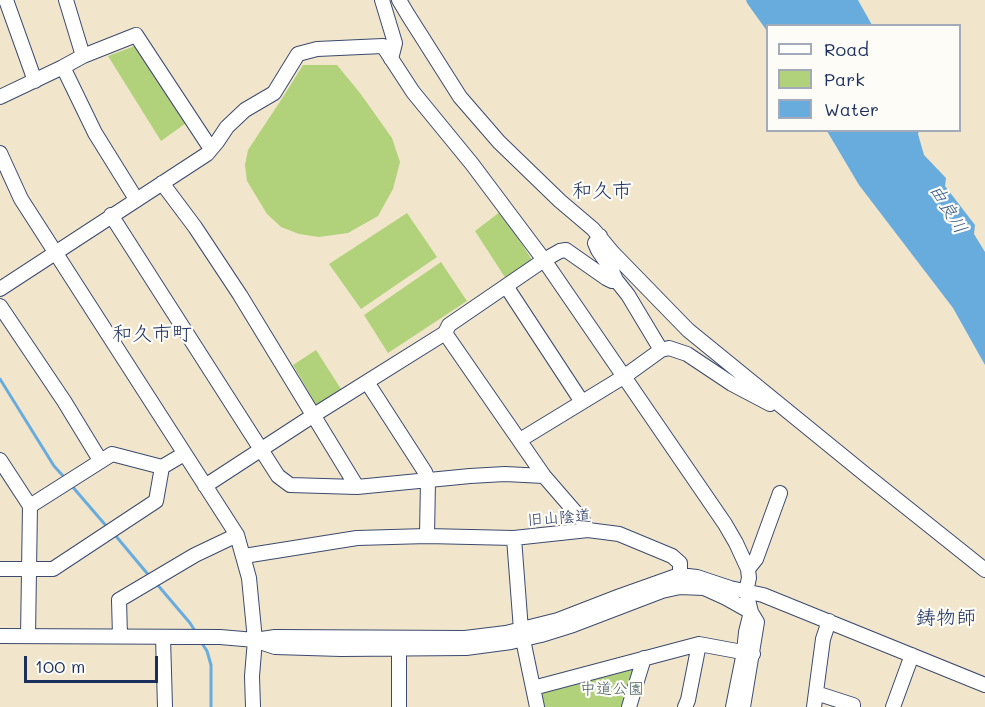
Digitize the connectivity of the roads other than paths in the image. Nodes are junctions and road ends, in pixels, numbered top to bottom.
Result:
1 (6, 0) edge
2 (66, 0) edge
3 (381, 0) edge
4 (399, 0) edge
5 (83, 56) junction
6 (392, 59) junction
7 (63, 67) junction
8 (35, 81) junction
9 (0, 97) edge
10 (211, 149) junction
11 (0, 153) edge
12 (162, 183) junction
13 (136, 199) junction
14 (111, 215) junction
15 (600, 236) junction
16 (55, 252) junction
17 (544, 260) junction
18 (616, 280) junction
19 (506, 286) junction
20 (0, 289) edge
21 (0, 306) edge
22 (445, 333) junction
23 (661, 350) junction
24 (625, 376) junction
25 (367, 382) junction
26 (582, 402) junction
27 (314, 415) junction
28 (794, 416) junction
29 (520, 440) junction
30 (262, 449) junction
31 (184, 454) junction
32 (0, 460) edge
33 (100, 460) junction
34 (162, 467) junction
35 (544, 476) junction
36 (428, 480) junction
37 (205, 486) junction
38 (357, 488) junction
39 (780, 493) dead end
40 (30, 506) junction
41 (588, 530) junction
42 (237, 535) junction
43 (427, 536) junction
44 (514, 538) junction
45 (244, 556) junction
46 (0, 569) edge
47 (30, 569) junction
48 (748, 569) junction
49 (985, 570) edge
50 (680, 581) junction
51 (746, 591) junction
52 (751, 612) junction
53 (828, 621) junction
54 (522, 634) junction
55 (0, 636) edge
56 (28, 636) junction
57 (120, 636) junction
58 (163, 637) junction
59 (255, 640) junction
60 (400, 642) junction
61 (699, 644) junction
62 (748, 653) junction
63 (912, 655) junction
64 (644, 658) junction
65 (985, 685) edge
66 (533, 688) junction
67 (815, 700) edge
68 (854, 706) edge
69 (165, 707) edge
70 (253, 707) edge
71 (399, 707) edge
72 (537, 707) edge
73 (629, 707) edge
74 (685, 707) edge
75 (734, 707) edge
76 (743, 707) edge
77 (893, 707) edge

1 - 8 street
2 - 5 street
3 - 6 street
4 - 15 street
5 - 7 street
5 - 10 street
6 - 10 street
6 - 17 street
7 - 8 street
7 - 13 street
8 - 9 street
10 - 12 street
11 - 16 street
12 - 13 street
12 - 27 street
13 - 14 street
14 - 16 street
14 - 30 street
15 - 18 street
15 - 28 street
16 - 20 street
16 - 31 street
17 - 18 street
17 - 19 street
17 - 24 street
18 - 23 street
19 - 22 street
19 - 26 street
21 - 33 street
22 - 25 street
22 - 29 street
23 - 24 street
23 - 28 street
24 - 26 street
24 - 48 street
25 - 27 street
25 - 36 street
26 - 29 street
27 - 30 street
27 - 38 street
28 - 49 street
29 - 35 street
30 - 37 street
30 - 38 street
31 - 34 street
31 - 37 street
32 - 40 street
33 - 34 street
33 - 40 street
34 - 47 street
35 - 36 street
35 - 41 street
36 - 38 street
36 - 43 street
37 - 42 street
39 - 48 street
40 - 47 street
41 - 44 street, 旧山陰道
41 - 50 street, 旧山陰道
42 - 45 street
42 - 57 street
43 - 44 street, 旧山陰道
43 - 45 street, 旧山陰道
44 - 54 street
45 - 59 street
46 - 47 street
47 - 56 street
48 - 51 street
50 - 51 street
50 - 52 street
50 - 54 street
51 - 52 street
51 - 53 street
52 - 62 street
53 - 63 street
53 - 67 street
54 - 60 street
54 - 66 street
55 - 56 street
56 - 57 street
57 - 58 street
58 - 59 street
58 - 69 street
59 - 60 street
59 - 70 street
60 - 71 street
61 - 62 street
61 - 64 street
61 - 74 street
62 - 75 street
62 - 76 street
63 - 65 street
63 - 77 street
64 - 66 street
64 - 73 street
66 - 72 street
67 - 68 street

